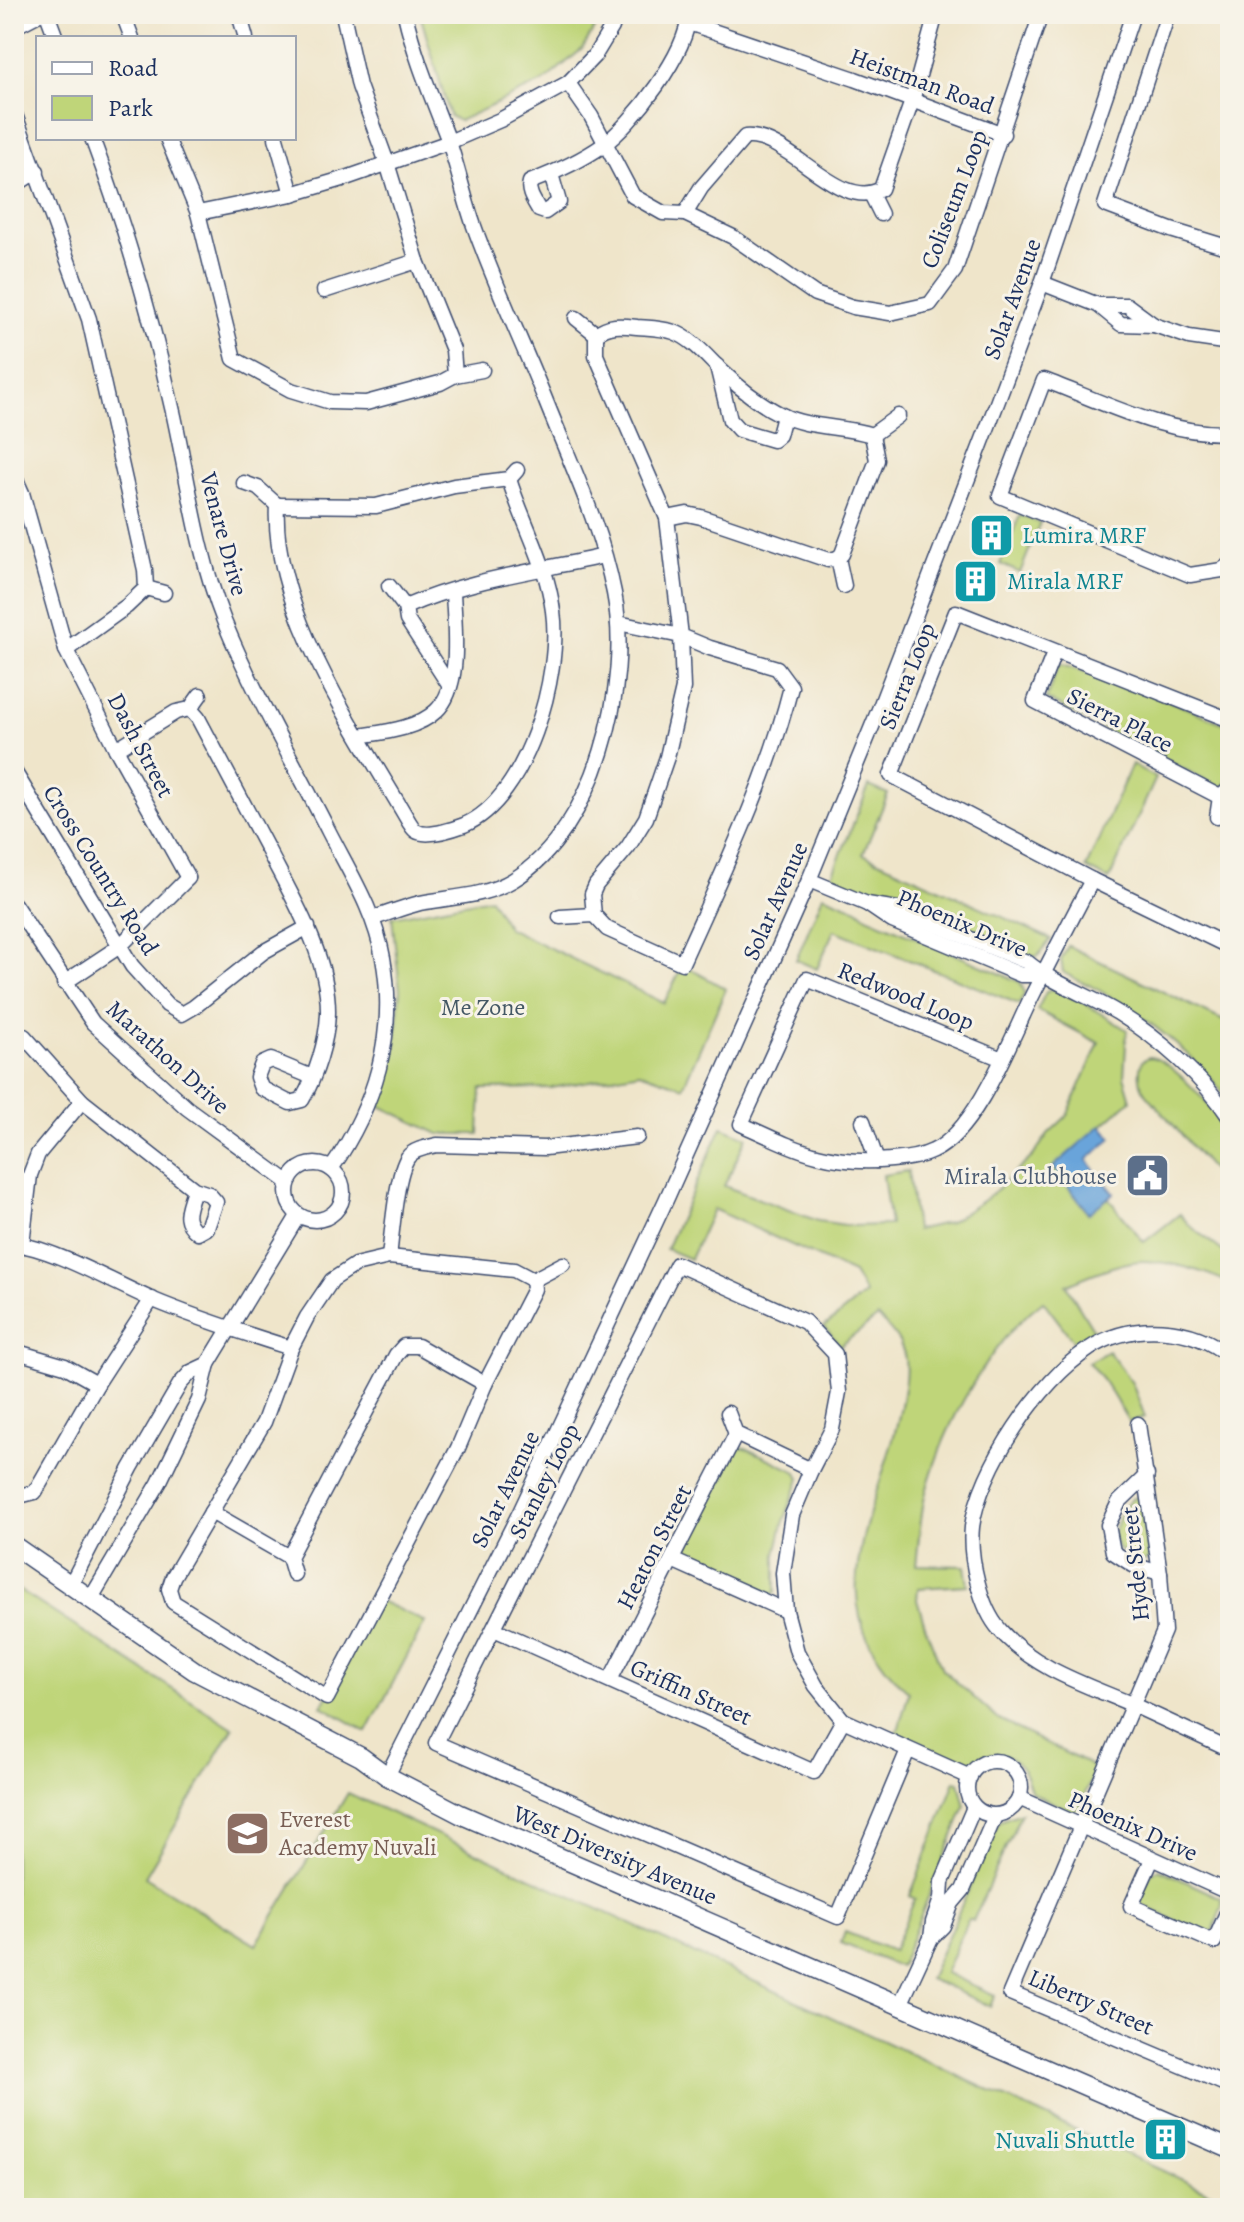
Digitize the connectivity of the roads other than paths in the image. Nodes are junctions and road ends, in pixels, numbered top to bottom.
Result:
1 (39, 14) edge
2 (47, 14) edge
3 (123, 14) edge
4 (239, 14) edge
5 (343, 14) edge
6 (405, 14) edge
7 (615, 14) edge
8 (936, 14) edge
9 (1041, 14) edge
10 (1133, 14) edge
11 (1168, 14) edge
12 (689, 18) edge
13 (14, 27) edge
14 (55, 36) edge
15 (131, 36) edge
16 (245, 36) edge
17 (568, 83) junction
18 (912, 101) junction
19 (14, 112) edge
20 (1003, 134) junction
21 (93, 140) edge
22 (168, 140) edge
23 (277, 140) edge
24 (449, 142) junction
25 (606, 144) junction
26 (387, 163) junction
27 (37, 171) junction
28 (551, 174) dead end
29 (14, 186) edge
30 (292, 194) junction
31 (871, 194) junction
32 (198, 213) junction
33 (685, 214) junction
34 (881, 214) dead end
35 (1230, 247) edge
36 (417, 261) junction
37 (1042, 283) junction
38 (324, 291) dead end
39 (576, 318) dead end
40 (596, 334) junction
41 (1230, 343) edge
42 (716, 365) junction
43 (482, 370) dead end
44 (455, 375) junction
45 (784, 416) junction
46 (898, 416) dead end
47 (1230, 433) edge
48 (872, 435) junction
49 (14, 475) edge
50 (244, 483) dead end
51 (277, 505) junction
52 (667, 518) junction
53 (604, 556) junction
54 (838, 558) junction
55 (1230, 564) edge
56 (545, 569) junction
57 (389, 586) dead end
58 (844, 586) dead end
59 (146, 588) junction
60 (453, 591) junction
61 (164, 593) dead end
62 (405, 607) junction
63 (618, 623) junction
64 (681, 636) junction
65 (66, 650) junction
66 (1054, 653) junction
67 (449, 685) junction
68 (200, 695) dead end
69 (190, 709) junction
70 (1230, 720) edge
71 (359, 736) junction
72 (116, 749) junction
73 (14, 771) edge
74 (1225, 793) edge
75 (1217, 817) dead end
76 (809, 880) junction
77 (1092, 880) junction
78 (14, 904) edge
79 (594, 915) junction
80 (560, 917) dead end
81 (374, 918) junction
82 (308, 927) junction
83 (120, 946) junction
84 (1230, 947) edge
85 (1043, 975) junction
86 (64, 983) junction
87 (14, 1036) edge
88 (1002, 1059) junction
89 (312, 1077) dead end
90 (82, 1101) junction
91 (1230, 1118) edge
92 (863, 1121) dead end
93 (637, 1137) dead end
94 (877, 1161) junction
95 (331, 1169) junction
96 (288, 1182) junction
97 (194, 1189) dead end
98 (298, 1216) junction
99 (18, 1244) edge
100 (389, 1257) junction
101 (563, 1264) dead end
102 (533, 1280) junction
103 (152, 1299) junction
104 (231, 1329) junction
105 (291, 1348) junction
106 (14, 1351) edge
107 (1230, 1357) edge
108 (208, 1364) junction
109 (97, 1384) junction
110 (485, 1384) junction
111 (728, 1413) dead end
112 (1138, 1424) dead end
113 (736, 1434) junction
114 (811, 1470) junction
115 (1147, 1475) junction
116 (14, 1493) edge
117 (211, 1512) junction
118 (14, 1546) edge
119 (289, 1557) junction
120 (672, 1560) junction
121 (1160, 1573) junction
122 (294, 1574) dead end
123 (70, 1586) junction
124 (90, 1600) junction
125 (786, 1611) junction
126 (494, 1629) junction
127 (610, 1680) junction
128 (1133, 1705) junction
129 (843, 1720) junction
130 (908, 1750) junction
131 (1230, 1750) edge
132 (387, 1776) junction
133 (970, 1777) junction
134 (1019, 1798) junction
135 (974, 1807) junction
136 (995, 1816) junction
137 (1081, 1827) junction
138 (1152, 1859) junction
139 (1230, 1893) edge
140 (1230, 1906) edge
141 (931, 1938) junction
142 (900, 2005) junction
143 (1230, 2086) edge
144 (1230, 2149) edge

1 - 13 street
2 - 14 street
3 - 15 street
4 - 16 street
5 - 26 street
6 - 24 street
7 - 17 street
8 - 18 street
9 - 20 street, Coliseum Loop
10 - 37 street, Solar Avenue
11 - 35 street
12 - 18 street, Heistman Road
12 - 25 street
17 - 24 street
17 - 25 street
18 - 20 street, Heistman Road
18 - 31 street
19 - 27 street
20 - 33 street, Coliseum Loop
21 - 81 street, Venare Drive
22 - 32 street
23 - 30 street
24 - 26 street
24 - 53 street
25 - 28 street
25 - 33 street
26 - 30 street
26 - 36 street
27 - 29 street
27 - 59 street
30 - 32 street
31 - 33 street
31 - 34 street
32 - 44 street
36 - 38 street
36 - 44 street
37 - 41 street
37 - 76 street, Solar Avenue
39 - 40 street
40 - 42 street
40 - 52 street
42 - 45 street
42 - 45 street
43 - 44 street
45 - 48 street
46 - 48 street
47 - 55 street
48 - 54 street
49 - 65 street, Dash Street
50 - 51 street
51 - 56 street
51 - 71 street
52 - 54 street
52 - 64 street
53 - 56 street
53 - 63 street
54 - 58 street
56 - 60 street
56 - 71 street
57 - 62 street
59 - 61 street
59 - 65 street
60 - 62 street
60 - 67 street
62 - 67 street
63 - 64 street
63 - 81 street
64 - 79 street
64 - 79 street
65 - 72 street, Dash Street
66 - 70 street, Sierra Loop
66 - 74 street, Sierra Place
66 - 77 street, Sierra Loop
67 - 71 street
68 - 69 street
69 - 72 street
69 - 82 street
72 - 83 street, Dash Street
73 - 83 street, Cross Country Road
74 - 75 street
76 - 85 street, Phoenix Drive
76 - 132 street, Solar Avenue
77 - 84 street, Sierra Loop
77 - 85 street, Redwood Loop
78 - 86 street, Marathon Drive
79 - 80 street
81 - 95 street, Venare Drive
82 - 83 street, Cross Country Road
82 - 89 street
83 - 86 street, Dash Street
85 - 88 street, Redwood Loop
85 - 91 street, Phoenix Drive
86 - 96 street, Marathon Drive
87 - 90 street
88 - 94 street, Redwood Loop
88 - 94 street, Redwood Loop
90 - 97 street
90 - 99 street
92 - 94 street
93 - 100 street
95 - 96 street
95 - 98 street
96 - 98 street
98 - 104 street
99 - 103 street
100 - 102 street
100 - 105 street
101 - 102 street
102 - 110 street
103 - 104 street
103 - 109 street
104 - 105 street
104 - 108 street
105 - 117 street
106 - 109 street
107 - 128 street
108 - 123 street
108 - 124 street
109 - 116 street
110 - 117 street
110 - 119 street
111 - 113 street
112 - 115 street, Hyde Street
113 - 114 street
113 - 120 street, Heaton Street
114 - 125 street, Stanley Loop
114 - 126 street, Stanley Loop
115 - 121 street, Hyde Street
115 - 121 street
117 - 119 street
118 - 123 street, West Diversity Avenue
119 - 122 street
120 - 125 street
120 - 127 street, Heaton Street
121 - 128 street, Hyde Street
123 - 124 street, West Diversity Avenue
124 - 132 street, West Diversity Avenue
125 - 129 street, Stanley Loop
126 - 127 street, Griffin Street
126 - 130 street, Stanley Loop
127 - 129 street, Griffin Street
128 - 131 street
128 - 137 street, Hyde Street
129 - 130 street, Stanley Loop
130 - 133 street, Stanley Loop
132 - 142 street, West Diversity Avenue
133 - 134 street
133 - 135 street
134 - 136 street
134 - 137 street, Phoenix Drive
135 - 136 street
135 - 141 street
136 - 141 street
137 - 138 street, Phoenix Drive
137 - 143 street, Liberty Street
138 - 139 street, Phoenix Drive
138 - 140 street
141 - 142 street
142 - 144 street, West Diversity Avenue

